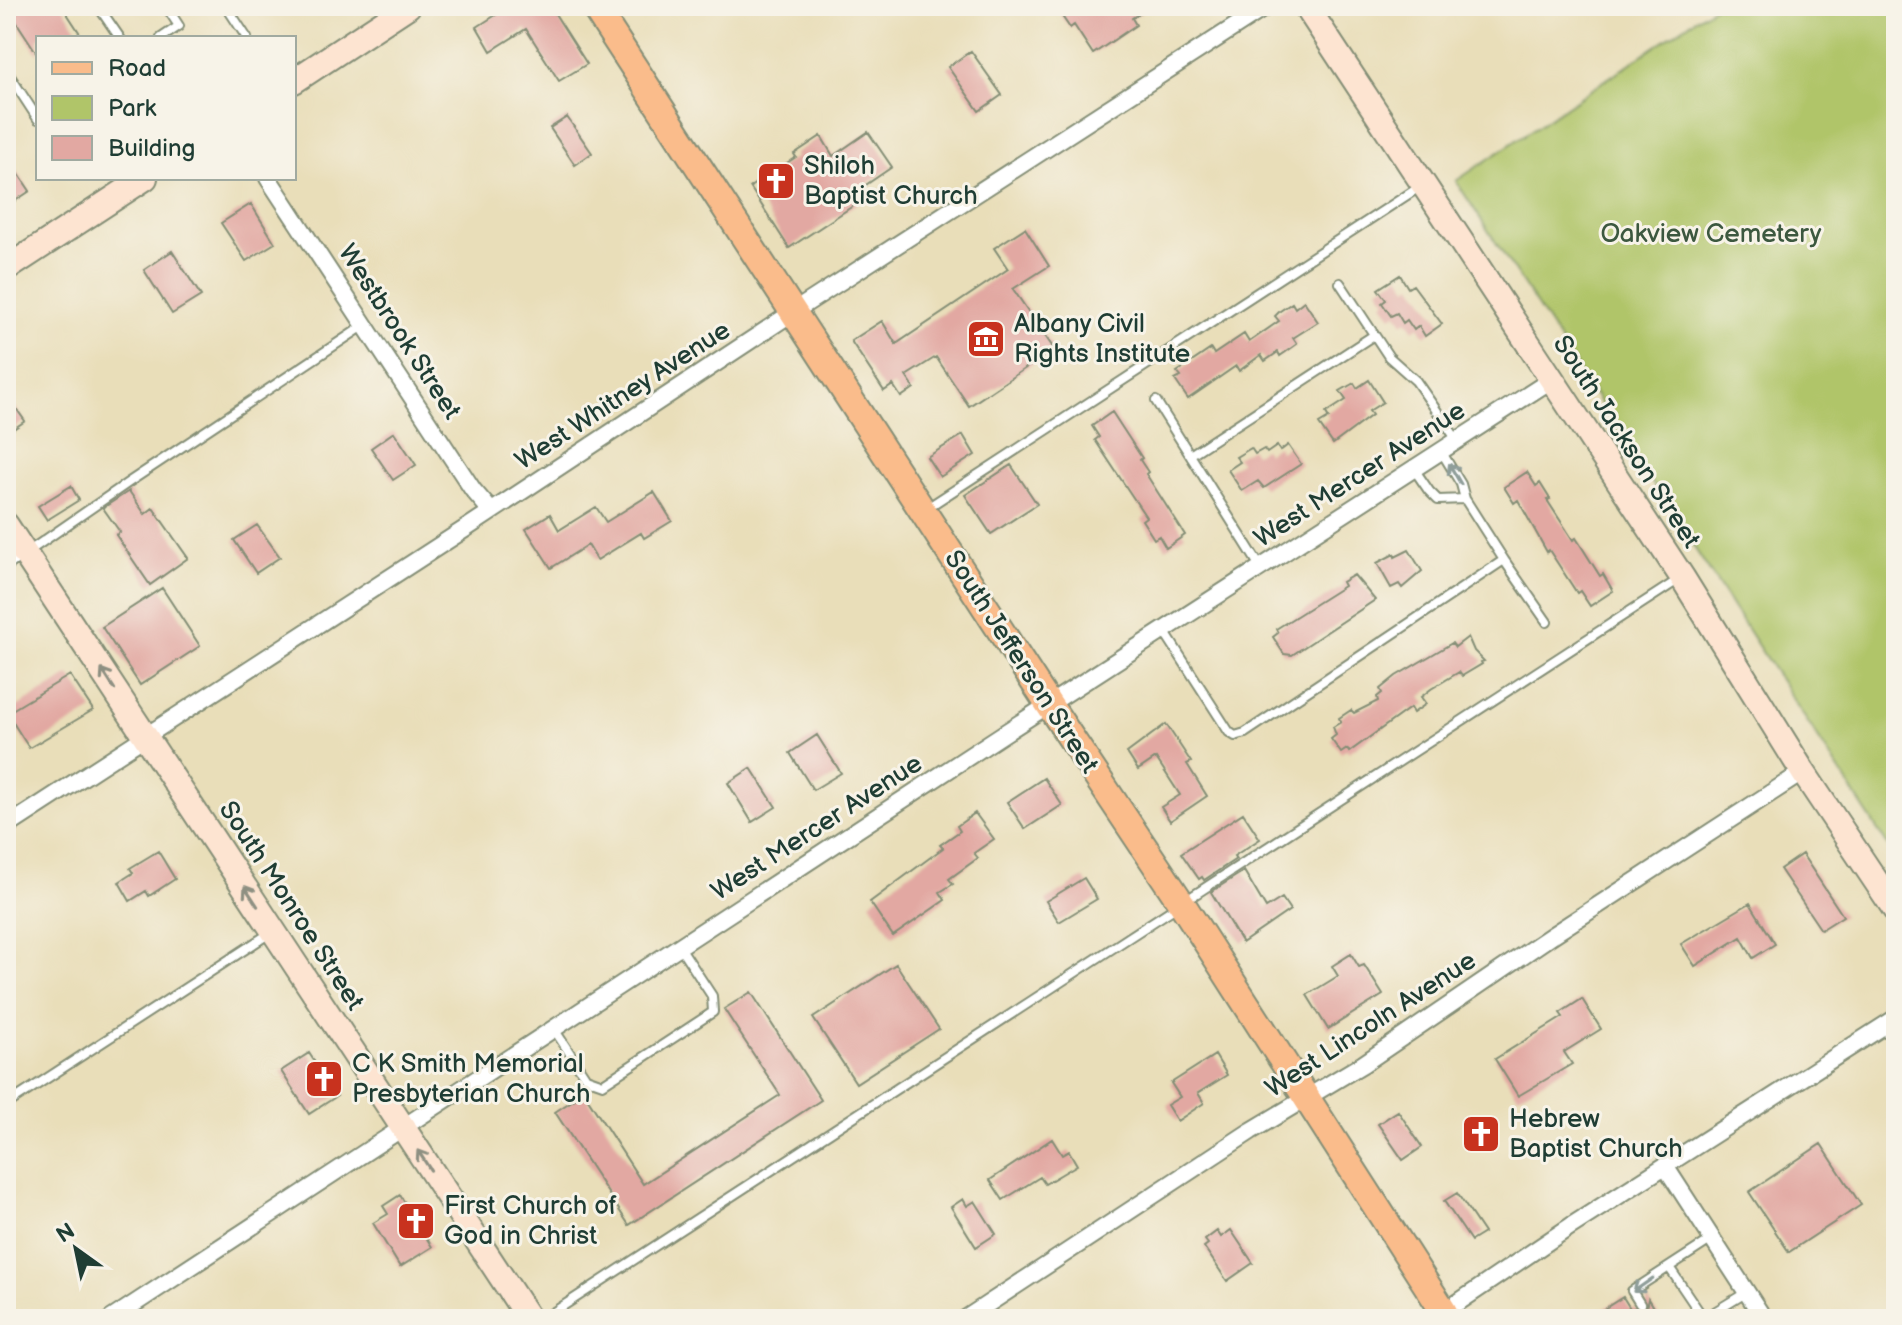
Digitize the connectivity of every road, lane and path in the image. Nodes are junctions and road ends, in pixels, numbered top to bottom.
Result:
1 (98, 6) edge
2 (166, 6) edge
3 (226, 6) edge
4 (408, 6) edge
5 (594, 6) edge
6 (1267, 6) edge
7 (1306, 6) edge
8 (119, 36) edge
9 (164, 36) edge
10 (246, 36) edge
11 (6, 70) edge
12 (296, 80) edge
13 (36, 116) edge
14 (142, 180) edge
15 (269, 180) edge
16 (1422, 185) junction
17 (6, 269) edge
18 (1340, 283) dead end
19 (794, 313) junction
20 (365, 325) junction
21 (1374, 335) junction
22 (1551, 380) junction
23 (1156, 401) dead end
24 (1457, 441) junction
25 (1441, 451) junction
26 (1190, 455) junction
27 (1414, 469) junction
28 (1465, 499) junction
29 (491, 511) junction
30 (923, 511) junction
31 (6, 525) edge
32 (1504, 560) junction
33 (16, 561) edge
34 (1261, 568) junction
35 (1682, 577) junction
36 (1547, 622) dead end
37 (1164, 631) junction
38 (1049, 705) junction
39 (146, 737) junction
40 (1803, 772) junction
41 (6, 827) edge
42 (1182, 904) junction
43 (1896, 911) edge
44 (273, 931) junction
45 (680, 947) junction
46 (1896, 1018) edge
47 (554, 1029) junction
48 (1304, 1098) junction
49 (6, 1105) edge
50 (403, 1129) junction
51 (1665, 1166) junction
52 (1713, 1239) junction
53 (1669, 1267) junction
54 (1747, 1292) junction
55 (1640, 1304) dead end
56 (1442, 1317) edge
57 (111, 1319) edge
58 (529, 1319) edge
59 (543, 1319) edge
60 (965, 1319) edge
61 (1704, 1319) edge
62 (1764, 1319) edge

1 - 8 lane
2 - 9 lane
3 - 10 lane
4 - 12 street
5 - 19 main road, South Jefferson Street
6 - 19 street, West Whitney Avenue
7 - 16 street, South Jackson Street
11 - 13 lane
14 - 17 street
15 - 20 street, Westbrook Street
16 - 22 street, South Jackson Street
16 - 30 lane
18 - 21 lane
19 - 29 street, West Whitney Avenue
19 - 30 main road, South Jefferson Street
20 - 29 street, Westbrook Street
20 - 33 lane
21 - 24 lane
21 - 26 lane
22 - 24 street, West Mercer Avenue
22 - 35 street, South Jackson Street
23 - 26 lane
24 - 25 street, West Mercer Avenue
25 - 27 street, West Mercer Avenue
28 -> 25 lane
26 - 34 lane
27 - 28 lane
27 - 34 street, West Mercer Avenue
28 - 32 lane
29 - 39 street, West Whitney Avenue
30 - 38 main road, South Jefferson Street
31 - 33 street, South Monroe Street
32 - 36 lane
32 - 37 lane
39 -> 33 street, South Monroe Street
34 - 37 street, West Mercer Avenue
35 - 40 street, South Jackson Street
35 - 42 lane
37 - 38 street, West Mercer Avenue
38 - 42 main road, South Jefferson Street
38 - 45 street, West Mercer Avenue
39 - 41 street, West Whitney Avenue
44 -> 39 street, South Monroe Street
40 - 43 street, South Jackson Street
40 - 48 street, West Lincoln Avenue
42 - 48 main road, South Jefferson Street
42 - 59 lane
44 - 49 lane
44 - 50 street, South Monroe Street
45 - 47 street, West Mercer Avenue
45 - 47 lane
46 - 51 street
47 - 50 street, West Mercer Avenue
48 - 56 main road, South Jefferson Street
48 - 60 street, West Lincoln Avenue
50 - 57 street, West Mercer Avenue
58 -> 50 street, South Monroe Street
51 - 52 street
51 - 56 street
52 - 53 lane
52 - 54 street
53 -> 55 lane
53 - 61 lane
54 - 61 lane
54 - 62 street

